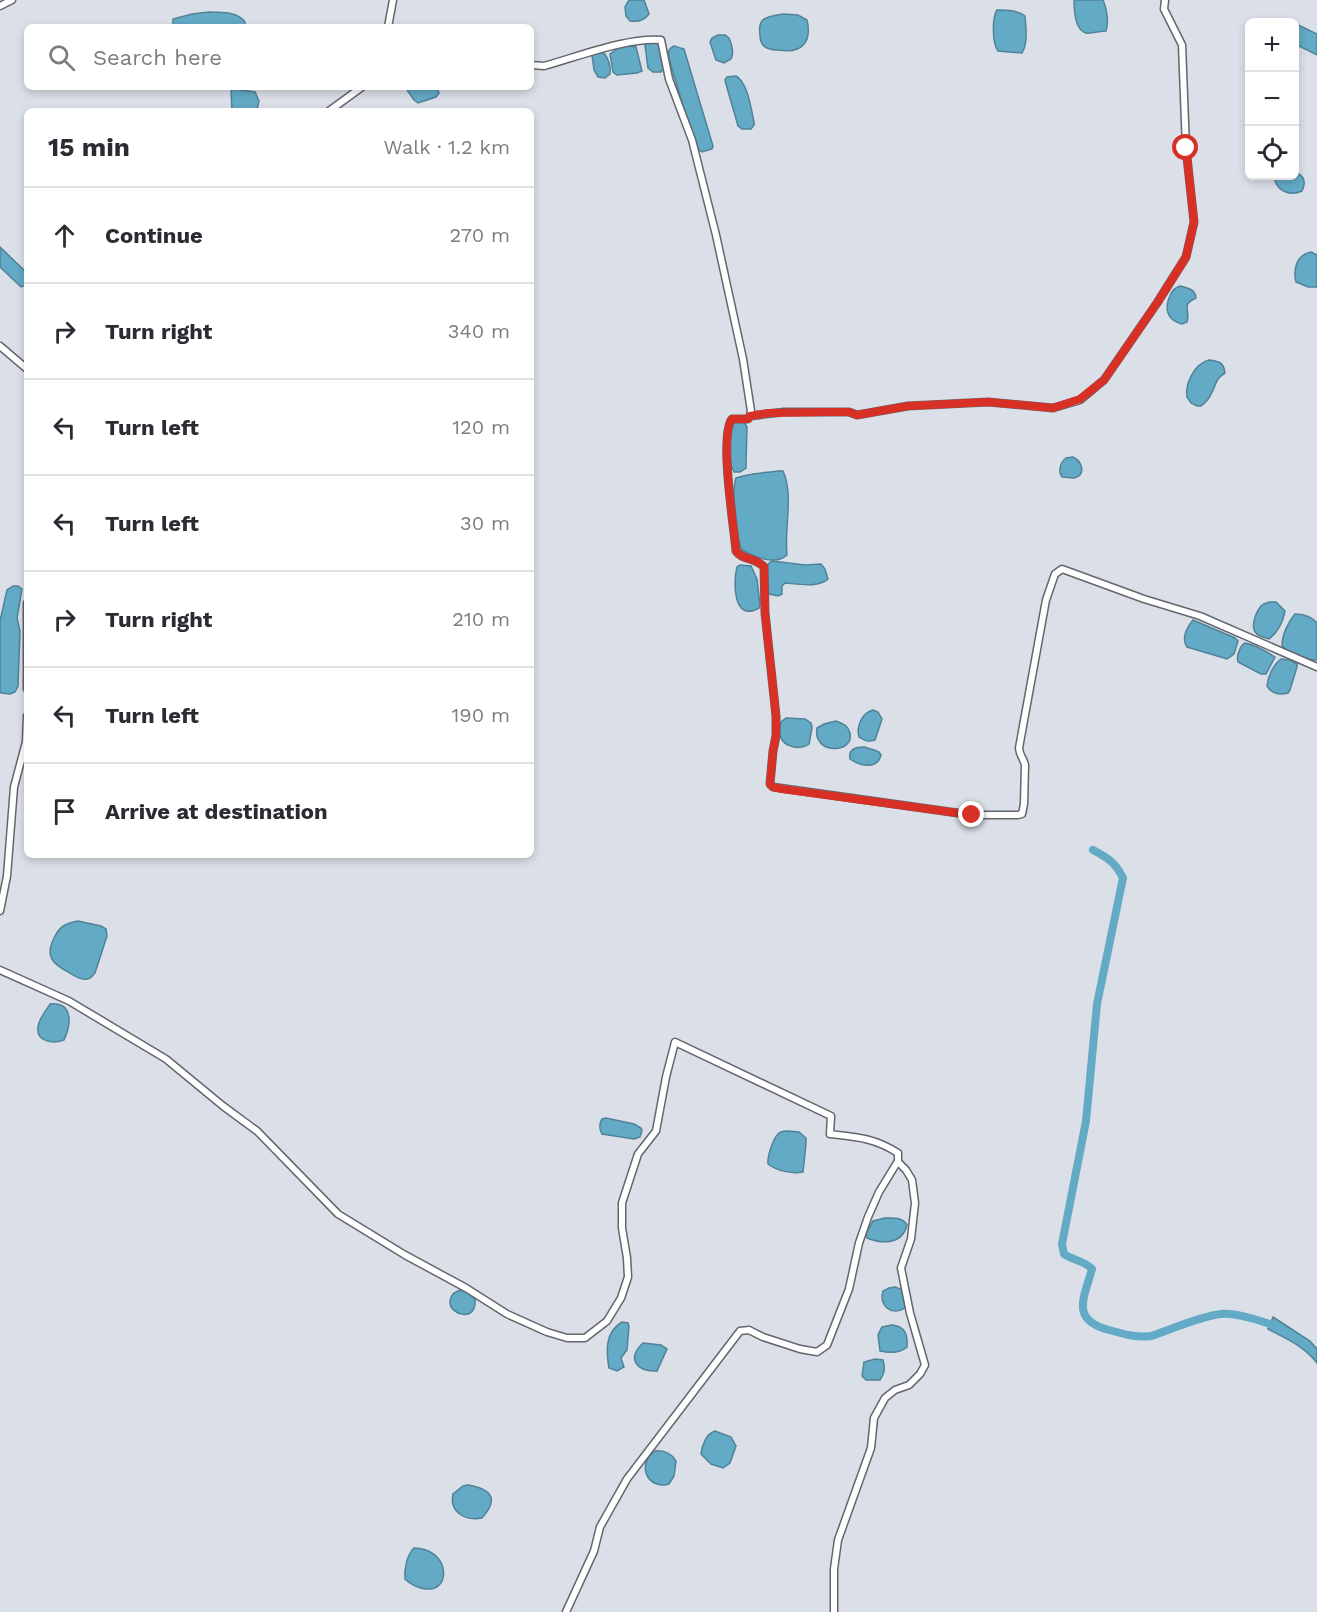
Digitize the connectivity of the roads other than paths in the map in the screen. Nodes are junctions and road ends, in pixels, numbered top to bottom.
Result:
1 (12, 0) edge
2 (393, 0) edge
3 (1165, 0) edge
4 (0, 6) edge
5 (389, 24) edge
6 (534, 65) edge
7 (359, 90) edge
8 (333, 108) edge
9 (0, 346) edge
10 (24, 366) edge
11 (750, 416) junction
12 (1317, 667) edge
13 (24, 750) edge
14 (0, 911) edge
15 (0, 970) edge
16 (898, 1162) junction
17 (566, 1612) edge
18 (834, 1612) edge

1 - 4 street
2 - 5 street
3 - 11 street
6 - 11 street
7 - 8 street
9 - 10 street
11 - 12 street
13 - 14 street
15 - 16 street
16 - 17 street
16 - 18 street

